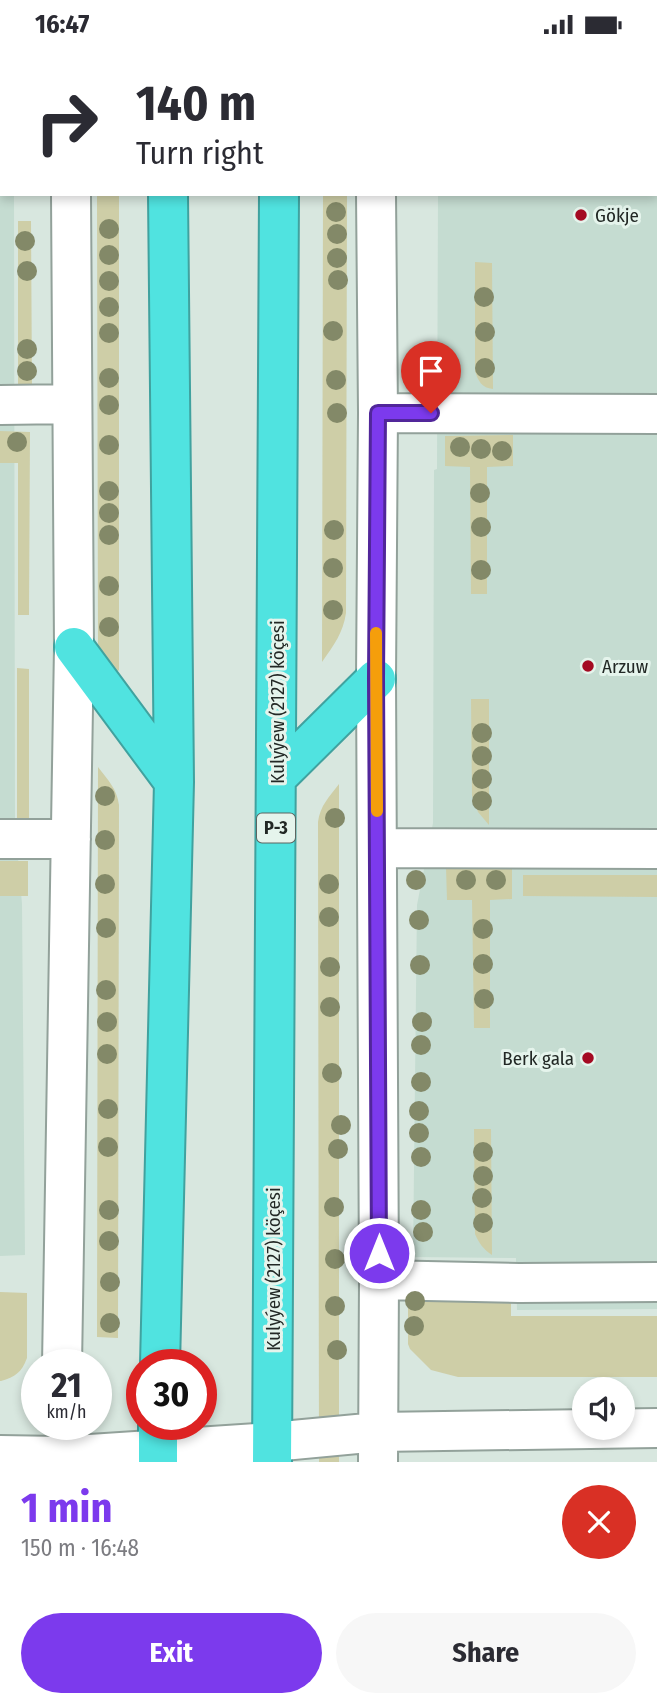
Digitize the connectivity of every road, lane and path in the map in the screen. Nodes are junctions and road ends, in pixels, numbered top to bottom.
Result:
1 (71, 196) edge
2 (167, 196) edge
3 (279, 196) edge
4 (376, 196) edge
5 (72, 404) junction
6 (0, 405) edge
7 (378, 413) junction
8 (657, 414) edge
9 (74, 647) junction
10 (376, 679) junction
11 (277, 777) junction
12 (174, 782) junction
13 (0, 839) edge
14 (71, 839) junction
15 (377, 848) junction
16 (657, 849) edge
17 (379, 1280) junction
18 (657, 1282) edge
19 (62, 1349) edge
20 (160, 1349) edge
21 (657, 1428) edge
22 (158, 1445) edge
23 (378, 1447) edge
24 (60, 1448) edge
25 (272, 1452) edge
26 (0, 1455) edge

1 - 5 street
2 - 12 highway
3 - 11 highway, Kulyýew (2127) köçesi / P-3
4 - 7 street
5 - 6 street
5 - 9 street
7 - 8 street
7 - 10 street
9 - 12 highway
9 - 14 street
10 - 11 highway
10 - 15 street
11 - 25 highway, Kulyýew (2127) köçesi / P-3
12 - 20 highway
13 - 14 street
14 - 19 street
15 - 16 street
15 - 17 street
17 - 18 street
17 - 23 street
21 - 23 street
22 - 24 street
22 - 25 street
23 - 25 street
24 - 26 street

